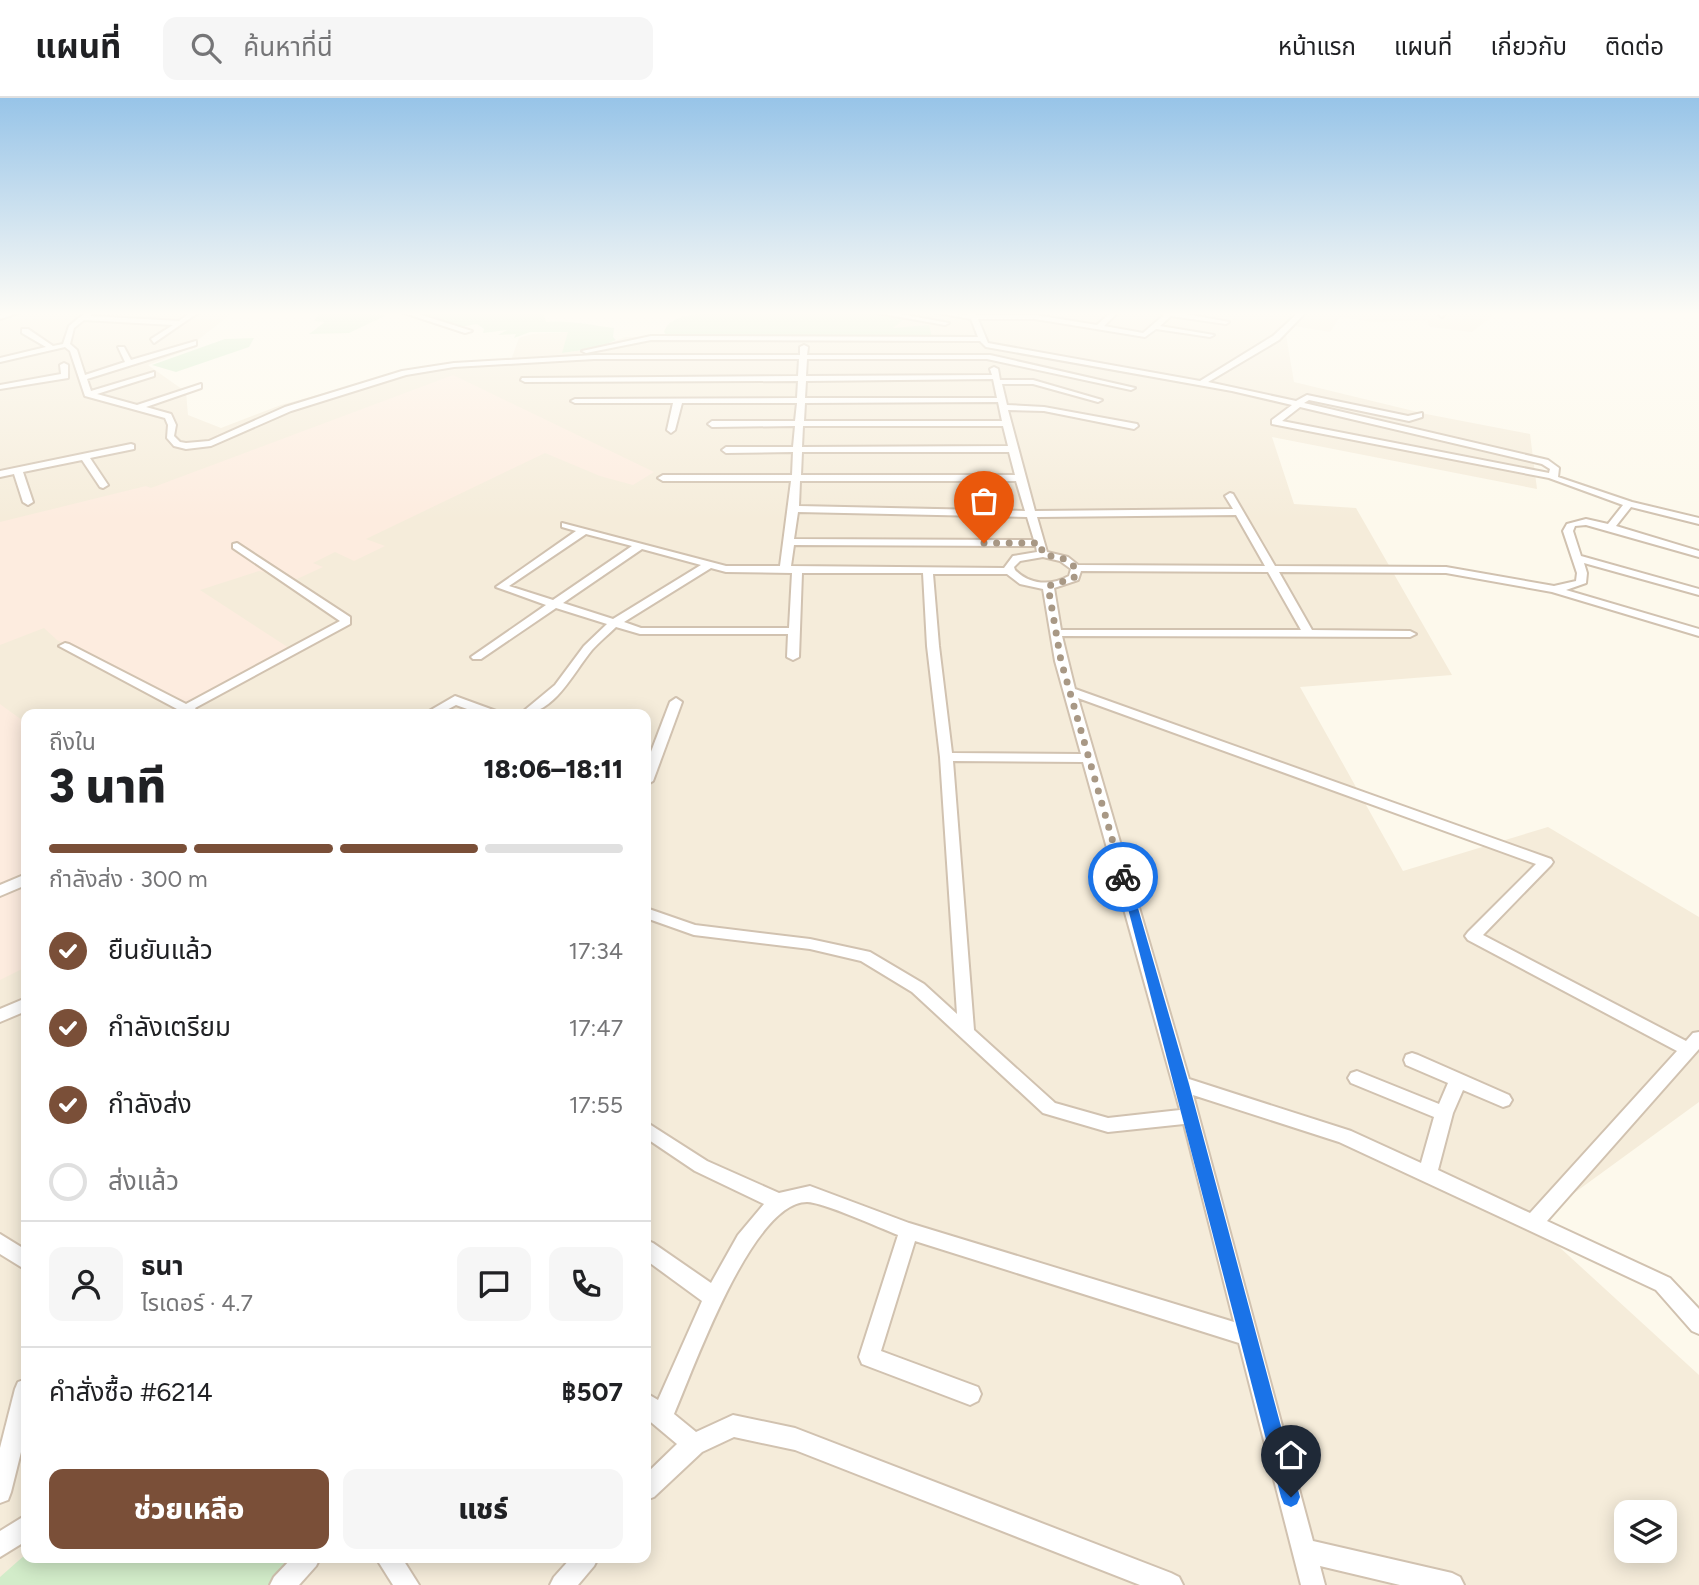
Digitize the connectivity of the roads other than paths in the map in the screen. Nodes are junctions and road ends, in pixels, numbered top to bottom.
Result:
1 (33, 381) edge
2 (84, 381) edge
3 (127, 381) edge
4 (377, 381) edge
5 (802, 381) edge
6 (997, 381) edge
7 (1022, 381) edge
8 (1101, 381) edge
9 (1193, 381) edge
10 (1205, 381) edge
11 (1202, 383) junction
12 (198, 386) dead end
13 (0, 387) edge
14 (1131, 388) dead end
15 (89, 394) junction
16 (1098, 400) dead end
17 (575, 401) dead end
18 (678, 401) junction
19 (800, 401) junction
20 (1003, 403) junction
21 (1295, 404) junction
22 (138, 407) junction
23 (1419, 415) dead end
24 (1008, 423) junction
25 (712, 424) dead end
26 (799, 425) junction
27 (1134, 426) dead end
28 (671, 430) dead end
29 (131, 447) dead end
30 (1014, 449) junction
31 (726, 450) dead end
32 (797, 450) junction
33 (85, 457) junction
34 (18, 471) junction
35 (0, 474) edge
36 (1551, 476) junction
37 (663, 478) dead end
38 (796, 478) junction
39 (1020, 478) junction
40 (103, 485) dead end
41 (1230, 496) dead end
42 (28, 502) dead end
43 (1629, 504) junction
44 (794, 509) junction
45 (1240, 512) junction
46 (1031, 514) junction
47 (1699, 521) edge
48 (565, 525) dead end
49 (1610, 527) junction
50 (583, 531) junction
51 (788, 542) junction
52 (237, 546) dead end
53 (638, 547) junction
54 (1041, 549) junction
55 (1699, 554) edge
56 (1577, 558) junction
57 (707, 566) junction
58 (1076, 568) junction
59 (791, 569) junction
60 (1273, 569) junction
61 (928, 571) junction
62 (1010, 571) junction
63 (1048, 586) junction
64 (1554, 589) junction
65 (1699, 593) edge
66 (555, 605) junction
67 (613, 624) junction
68 (792, 631) junction
69 (1056, 633) junction
70 (1308, 633) junction
71 (1410, 634) dead end
72 (1699, 634) edge
73 (65, 646) dead end
74 (477, 657) dead end
75 (793, 657) dead end
76 (1070, 691) junction
77 (676, 702) dead end
78 (180, 709) edge
79 (191, 709) edge
80 (439, 709) edge
81 (479, 709) edge
82 (532, 709) edge
83 (946, 757) junction
84 (1089, 758) junction
85 (651, 768) edge
86 (21, 881) edge
87 (0, 891) edge
88 (651, 915) edge
89 (21, 1006) edge
90 (0, 1016) edge
91 (966, 1031) junction
92 (1694, 1044) edge
93 (1412, 1060) dead end
94 (1357, 1078) dead end
95 (1458, 1081) junction
96 (1182, 1084) junction
97 (1503, 1100) dead end
98 (1444, 1114) junction
99 (1191, 1116) junction
100 (651, 1132) edge
101 (1427, 1175) junction
102 (779, 1202) junction
103 (1533, 1223) junction
104 (909, 1231) junction
105 (0, 1243) edge
106 (651, 1253) edge
107 (21, 1258) edge
108 (715, 1298) junction
109 (1699, 1324) edge
110 (1249, 1336) junction
111 (971, 1394) dead end
112 (21, 1409) edge
113 (654, 1409) edge
114 (694, 1444) junction
115 (651, 1484) edge
116 (0, 1492) edge
117 (21, 1530) edge
118 (0, 1545) edge
119 (1305, 1551) junction
120 (303, 1563) edge
121 (392, 1563) edge
122 (582, 1563) edge
123 (1156, 1582) edge
124 (282, 1585) edge
125 (407, 1585) edge
126 (562, 1585) edge
127 (1313, 1585) edge
128 (1452, 1585) edge

1 - 13 street
2 - 15 street
3 - 15 street
4 - 22 street
5 - 19 street
6 - 20 street
7 - 16 street
8 - 14 street
9 - 11 street
10 - 11 street
11 - 21 street
12 - 22 street
15 - 22 street
17 - 18 street
18 - 19 street
18 - 28 street
19 - 20 street
19 - 26 street
20 - 24 street
20 - 27 street
21 - 23 street
21 - 36 street
21 - 36 street
24 - 26 street
24 - 30 street
25 - 26 street
26 - 32 street
29 - 33 street
30 - 32 street
30 - 39 street
31 - 32 street
32 - 38 street
33 - 34 street
33 - 40 street
34 - 35 street
34 - 42 street
36 - 43 street
37 - 38 street
38 - 39 street
38 - 44 street
39 - 46 street
41 - 45 street
43 - 47 street
43 - 49 street
44 - 46 street
44 - 51 street
45 - 46 street
45 - 60 street
46 - 54 street
48 - 50 street
49 - 55 street
49 - 56 street
50 - 53 street
50 - 66 street
51 - 54 street
51 - 59 street
52 - 79 street
53 - 57 street
53 - 66 street
54 - 58 street
54 - 62 street
56 - 64 street
56 - 65 street
57 - 59 street
57 - 67 street
58 - 60 street
58 - 63 street
59 - 61 street
59 - 68 street
60 - 64 street
60 - 70 street
61 - 62 street
61 - 83 street
62 - 63 street
63 - 69 street
64 - 72 street
66 - 67 street
66 - 74 street
67 - 68 street
67 - 82 street
68 - 75 street
69 - 70 street
69 - 76 street
70 - 71 street
73 - 78 street
76 - 84 street
76 - 92 street
77 - 85 street
80 - 81 street
83 - 84 street
83 - 91 street
84 - 96 street
86 - 87 street
88 - 91 street
89 - 90 street
91 - 99 street
92 - 103 street
93 - 95 street
94 - 98 street
95 - 97 street
95 - 98 street
96 - 99 street
96 - 101 street
98 - 101 street
99 - 110 street
100 - 102 street
101 - 103 street
102 - 104 street
102 - 108 street
103 - 109 street
104 - 110 street
104 - 111 street
105 - 107 street
106 - 108 street
108 - 113 street
110 - 119 street
112 - 116 street
113 - 114 street
114 - 115 street
114 - 123 street
117 - 118 street
119 - 127 street
119 - 128 street
120 - 124 street
121 - 125 street
122 - 126 street

